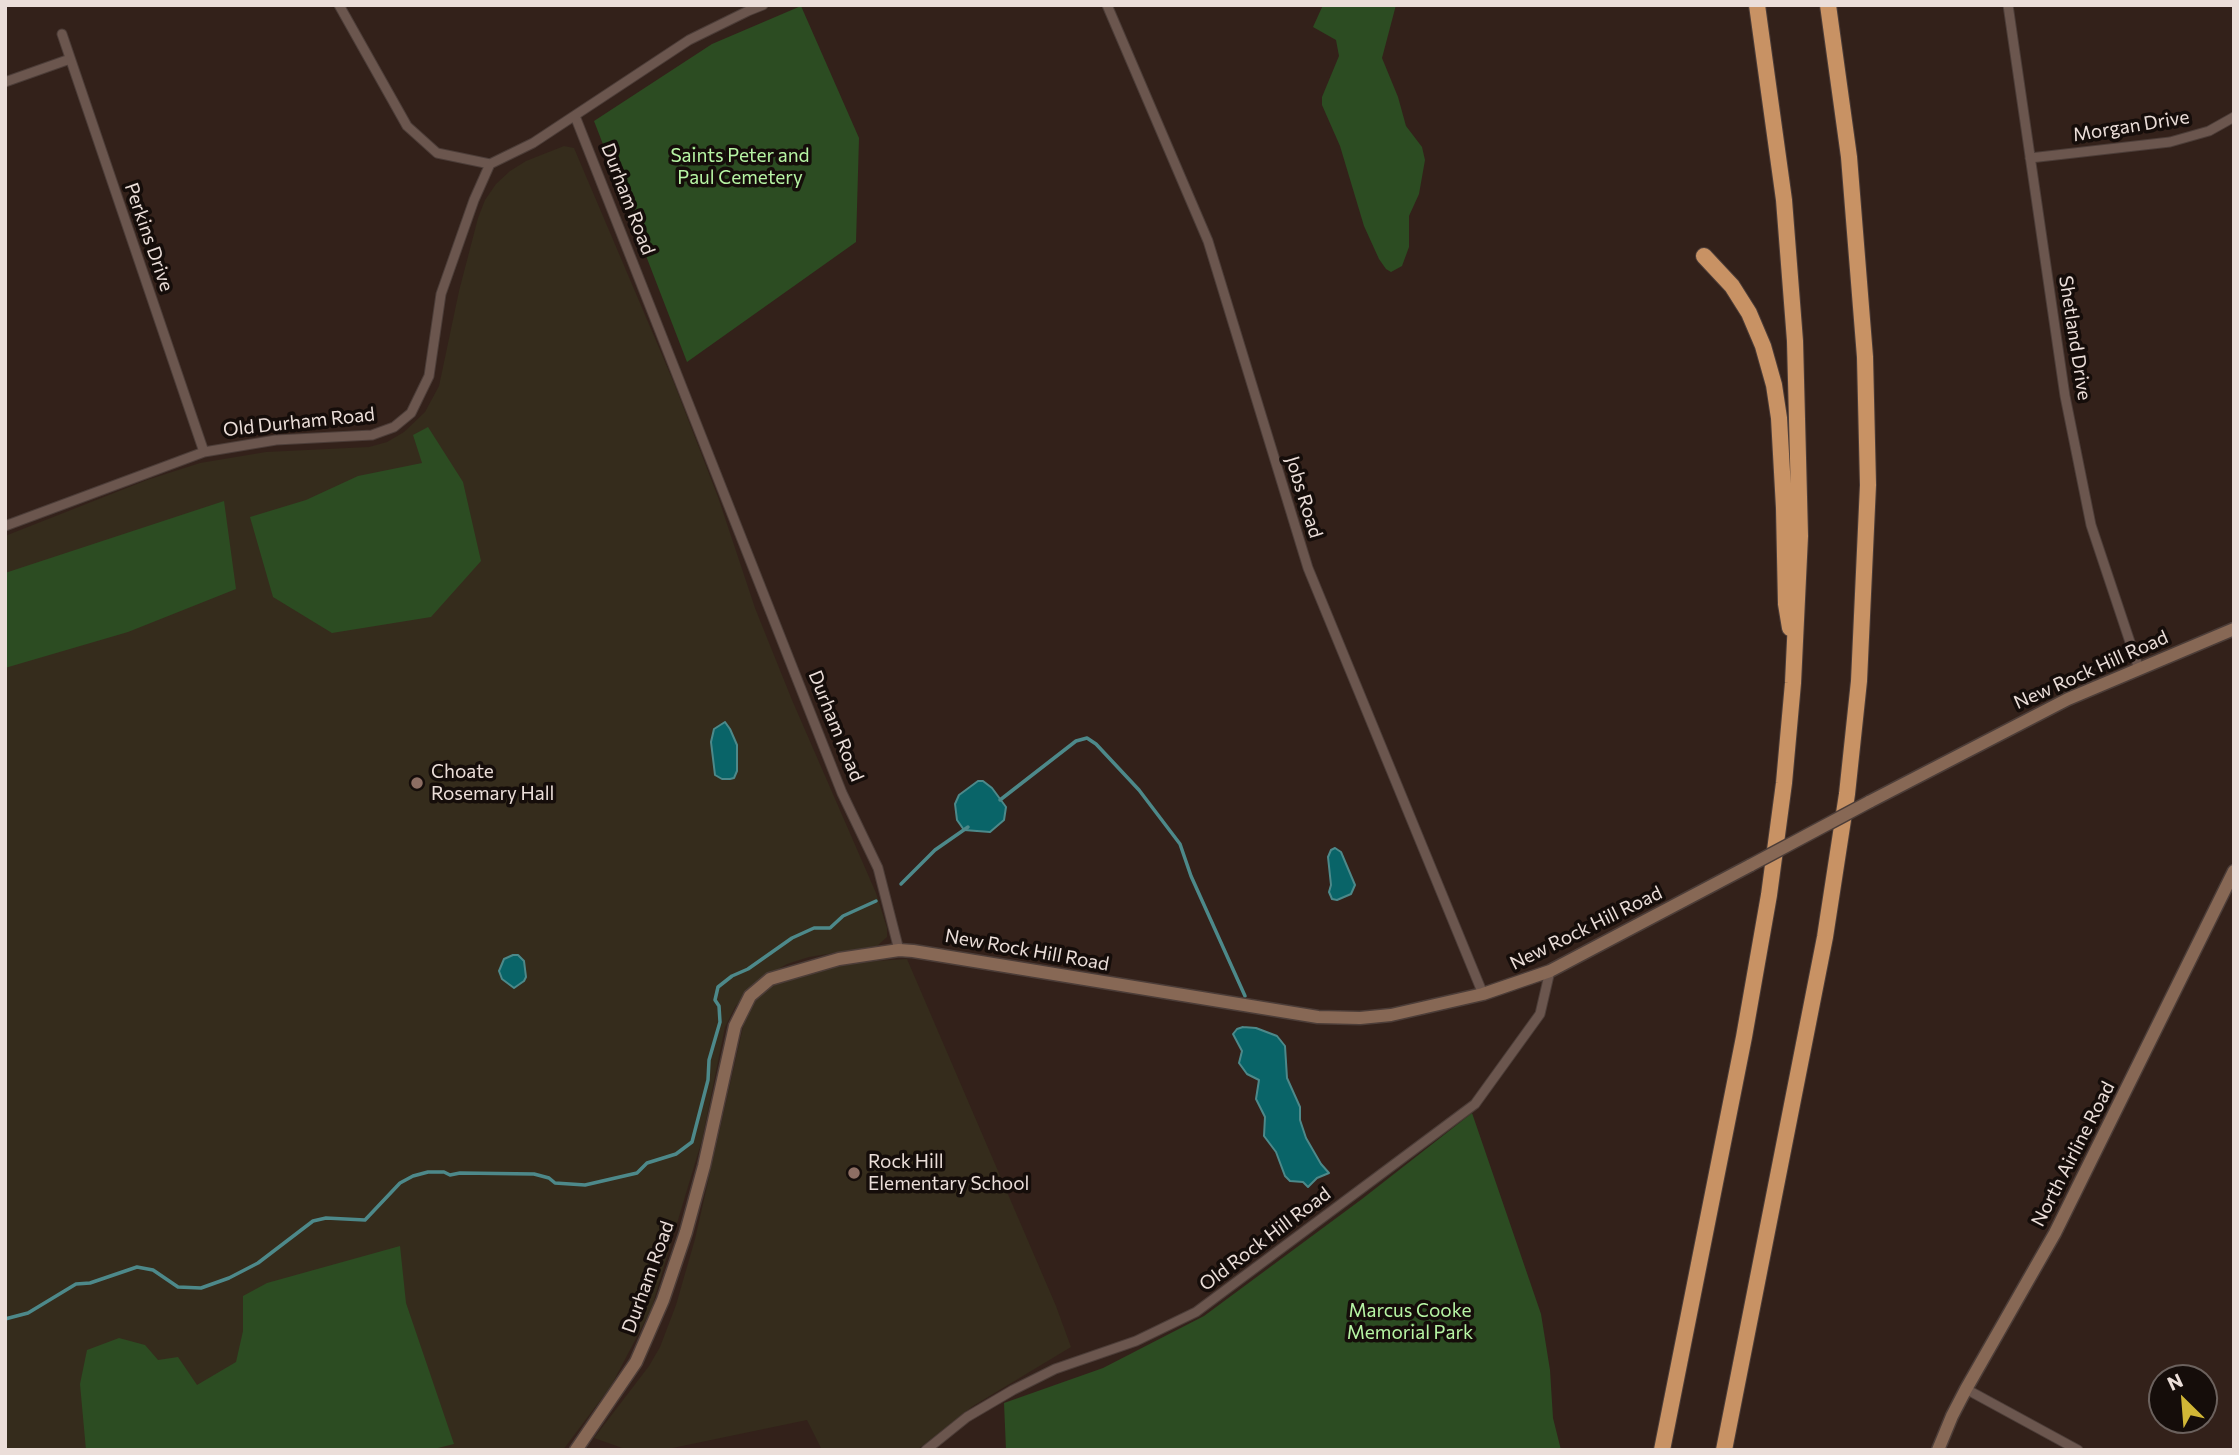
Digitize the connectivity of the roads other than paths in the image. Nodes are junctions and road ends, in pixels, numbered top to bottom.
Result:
1 (339, 5) edge
2 (763, 5) edge
3 (1107, 5) edge
4 (1757, 5) edge
5 (1828, 5) edge
6 (2008, 5) edge
7 (62, 34) dead end
8 (70, 59) junction
9 (5, 82) edge
10 (575, 116) junction
11 (2234, 117) edge
12 (2030, 158) junction
13 (490, 164) junction
14 (1704, 256) dead end
15 (204, 452) junction
16 (6, 522) edge
17 (2234, 629) edge
18 (1796, 642) junction
19 (2139, 669) junction
20 (2234, 871) edge
21 (899, 950) junction
22 (1550, 971) junction
23 (1483, 994) junction
24 (1966, 1389) junction
25 (576, 1450) edge
26 (926, 1450) edge
27 (1661, 1450) edge
28 (1724, 1450) edge
29 (1938, 1450) edge
30 (2078, 1450) edge

1 - 13 street
2 - 10 street
3 - 23 street, Jobs Road
4 - 18 highway
5 - 28 highway
6 - 12 street, Shetland Drive
7 - 8 street, Perkins Drive
8 - 9 street
8 - 15 street, Perkins Drive
10 - 13 street
10 - 21 street, Durham Road
11 - 12 street, Morgan Drive
12 - 19 street, Shetland Drive
13 - 15 street, Old Durham Road
14 - 18 highway
15 - 16 street, Old Durham Road
17 - 19 main road, New Rock Hill Road
18 - 27 highway
19 - 22 main road, New Rock Hill Road, bridge
20 - 24 main road, North Airline Road
21 - 23 main road, New Rock Hill Road
21 - 25 main road, Durham Road
22 - 23 main road, New Rock Hill Road
22 - 26 street, Old Rock Hill Road
24 - 29 main road, North Airline Road
24 - 30 street

